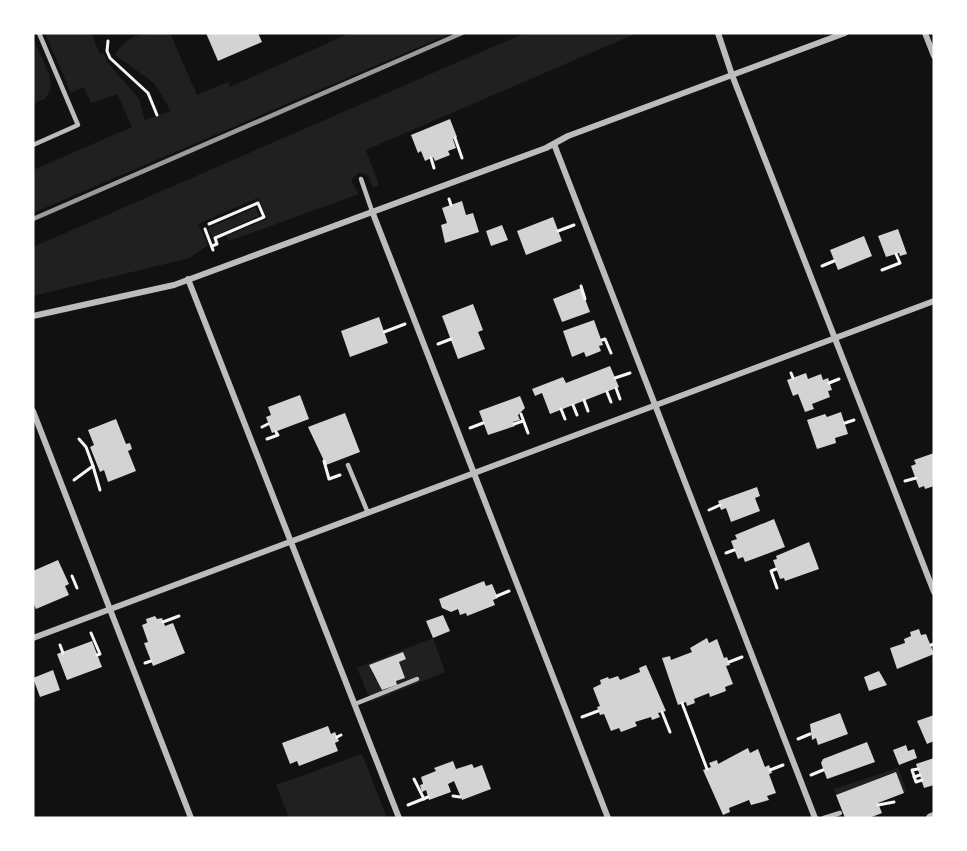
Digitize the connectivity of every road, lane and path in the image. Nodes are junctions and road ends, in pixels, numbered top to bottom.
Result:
1 (39, 33) edge
2 (718, 33) edge
3 (845, 33) edge
4 (925, 33) edge
5 (108, 41) dead end
6 (934, 56) edge
7 (732, 75) junction
8 (157, 115) dead end
9 (455, 138) dead end
10 (554, 144) junction
11 (33, 145) edge
12 (431, 158) dead end
13 (462, 158) dead end
14 (434, 168) dead end
15 (361, 179) dead end
16 (449, 200) dead end
17 (451, 204) dead end
18 (372, 211) junction
19 (209, 224) dead end
20 (205, 229) dead end
21 (896, 254) dead end
22 (834, 261) dead end
23 (822, 266) dead end
24 (882, 270) dead end
25 (189, 279) junction
26 (580, 286) dead end
27 (585, 299) dead end
28 (934, 301) edge
29 (33, 316) edge
30 (451, 339) dead end
31 (835, 339) junction
32 (602, 340) dead end
33 (438, 344) dead end
34 (611, 353) dead end
35 (791, 373) dead end
36 (793, 378) dead end
37 (616, 388) dead end
38 (607, 392) dead end
39 (620, 399) dead end
40 (584, 400) dead end
41 (611, 402) dead end
42 (573, 405) dead end
43 (656, 405) junction
44 (561, 409) dead end
45 (33, 411) edge
46 (588, 411) dead end
47 (521, 414) dead end
48 (577, 415) dead end
49 (565, 419) dead end
50 (523, 421) junction
51 (483, 423) dead end
52 (268, 424) dead end
53 (514, 424) dead end
54 (262, 427) dead end
55 (470, 428) dead end
56 (276, 432) dead end
57 (528, 434) dead end
58 (79, 439) dead end
59 (267, 439) dead end
60 (324, 461) dead end
61 (93, 463) junction
62 (349, 468) joint
63 (474, 474) junction
64 (916, 478) dead end
65 (74, 480) dead end
66 (905, 481) dead end
67 (100, 489) dead end
68 (720, 506) dead end
69 (709, 510) dead end
70 (368, 513) junction
71 (291, 541) junction
72 (734, 550) dead end
73 (726, 553) dead end
74 (776, 569) dead end
75 (69, 576) dead end
76 (77, 588) dead end
77 (777, 588) dead end
78 (934, 592) edge
79 (110, 608) junction
80 (179, 616) dead end
81 (163, 621) dead end
82 (91, 633) dead end
83 (33, 638) edge
84 (60, 645) dead end
85 (63, 652) dead end
86 (97, 655) dead end
87 (151, 661) dead end
88 (145, 663) dead end
89 (417, 679) dead end
90 (354, 704) junction
91 (682, 704) dead end
92 (598, 711) dead end
93 (662, 712) dead end
94 (582, 717) dead end
95 (670, 732) dead end
96 (810, 734) dead end
97 (798, 739) dead end
98 (707, 769) dead end
99 (918, 769) dead end
100 (823, 770) dead end
101 (812, 775) dead end
102 (920, 775) dead end
103 (914, 777) junction
104 (414, 779) dead end
105 (922, 780) dead end
106 (916, 782) junction
107 (919, 786) dead end
108 (453, 796) dead end
109 (428, 797) dead end
110 (460, 797) dead end
111 (424, 799) junction
112 (894, 802) dead end
113 (408, 805) dead end
114 (878, 805) dead end
115 (840, 813) dead end
116 (191, 818) edge
117 (399, 818) edge
118 (608, 818) edge
119 (815, 818) edge
120 (824, 818) edge

1 - 11 lane
2 - 7 street
3 - 7 street
4 - 6 street
5 - 8 path
7 - 10 street
7 - 31 street
9 - 13 path
10 - 18 street
10 - 43 street
12 - 14 path
15 - 18 lane
16 - 17 path
18 - 25 street
18 - 63 street
19 - 20 path
21 - 24 path
22 - 23 path
25 - 29 street
25 - 71 street
26 - 27 path
28 - 31 street
30 - 33 path
31 - 43 street
31 - 78 street
32 - 34 path
35 - 36 path
37 - 39 path
38 - 41 path
40 - 46 path
42 - 48 path
43 - 63 street
43 - 119 street
44 - 49 path
45 - 79 street
47 - 50 path
50 - 53 path
50 - 57 path
51 - 55 path
52 - 54 path
56 - 59 path
58 - 61 path
60 - 62 path
61 - 65 path
61 - 67 path
62 - 70 lane
63 - 70 street
63 - 118 street
64 - 66 path
68 - 69 path
70 - 71 street
71 - 79 street
71 - 90 street
72 - 73 path
74 - 77 path
75 - 76 path
79 - 83 street
79 - 116 street
80 - 81 path
82 - 86 path
84 - 85 path
87 - 88 path
89 - 90 lane
90 - 117 street
91 - 98 path
92 - 94 path
93 - 95 path
96 - 97 path
99 - 103 path
100 - 101 path
102 - 103 path
103 - 106 path
104 - 111 path
105 - 106 path
106 - 107 path
108 - 110 path
109 - 111 path
111 - 113 path
112 - 114 path
115 - 120 lane

